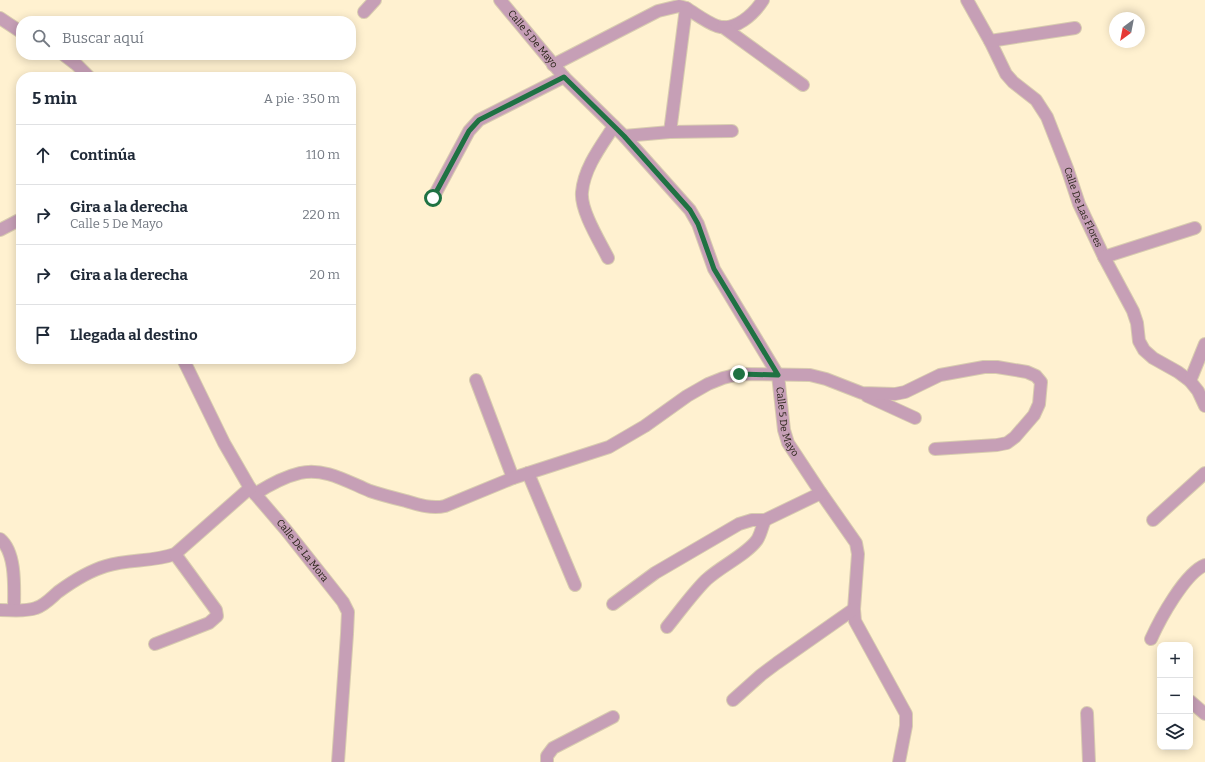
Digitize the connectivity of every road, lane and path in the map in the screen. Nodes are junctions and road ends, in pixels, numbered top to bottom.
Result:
1 (375, 0) edge
2 (500, 0) edge
3 (763, 0) edge
4 (967, 0) edge
5 (686, 8) junction
6 (364, 12) dead end
7 (0, 18) edge
8 (723, 27) junction
9 (1075, 28) dead end
10 (16, 29) edge
11 (990, 41) junction
12 (70, 60) edge
13 (553, 64) junction
14 (84, 72) edge
15 (564, 77) junction
16 (802, 85) dead end
17 (614, 126) junction
18 (732, 131) dead end
19 (670, 132) junction
20 (624, 136) junction
21 (433, 198) dead end
22 (16, 222) edge
23 (1195, 228) dead end
24 (0, 230) edge
25 (1104, 257) junction
26 (608, 258) dead end
27 (1205, 344) edge
28 (185, 364) edge
29 (778, 375) junction
30 (476, 380) dead end
31 (1190, 381) junction
32 (862, 394) junction
33 (1205, 406) edge
34 (914, 418) dead end
35 (935, 448) dead end
36 (528, 473) junction
37 (1205, 473) edge
38 (513, 478) junction
39 (253, 491) junction
40 (821, 493) junction
41 (765, 520) junction
42 (1153, 520) dead end
43 (0, 539) edge
44 (175, 554) junction
45 (1205, 565) edge
46 (575, 585) dead end
47 (613, 604) dead end
48 (854, 609) junction
49 (0, 610) edge
50 (14, 610) junction
51 (667, 627) dead end
52 (1151, 639) dead end
53 (155, 644) dead end
54 (733, 700) dead end
55 (1193, 704) edge
56 (1087, 713) dead end
57 (1205, 714) edge
58 (613, 717) dead end
59 (338, 762) edge
60 (547, 762) edge
61 (899, 762) edge
62 (1089, 762) edge

1 - 6 street
2 - 13 street, Calle 5 De Mayo
3 - 8 street
4 - 11 street, Calle De Las Flores
5 - 8 street
5 - 13 street
5 - 19 street
7 - 10 street
8 - 16 street
9 - 11 street
11 - 25 street, Calle De Las Flores
12 - 14 street
13 - 15 street, Calle 5 De Mayo
15 - 17 street, Calle 5 De Mayo
15 - 21 street
17 - 20 street, Calle 5 De Mayo
17 - 26 street
18 - 19 street
19 - 20 street
20 - 29 street, Calle 5 De Mayo
22 - 24 street
23 - 25 street
25 - 31 street, Calle De Las Flores
27 - 31 street
28 - 39 street, Calle De La Mora
29 - 32 street
29 - 36 street
29 - 40 street, Calle 5 De Mayo
30 - 38 street
31 - 33 street, Calle De Las Flores
32 - 34 street
32 - 35 street
36 - 38 street
36 - 46 street
37 - 42 street
38 - 39 street
39 - 44 street
39 - 59 street, Calle De La Mora
40 - 41 street
40 - 48 street, Calle 5 De Mayo
41 - 47 street
41 - 51 street
43 - 50 street
44 - 50 street
44 - 53 street
45 - 52 street
48 - 54 street
48 - 61 street, Calle 5 De Mayo
49 - 50 street
55 - 57 street
56 - 62 street
58 - 60 street

